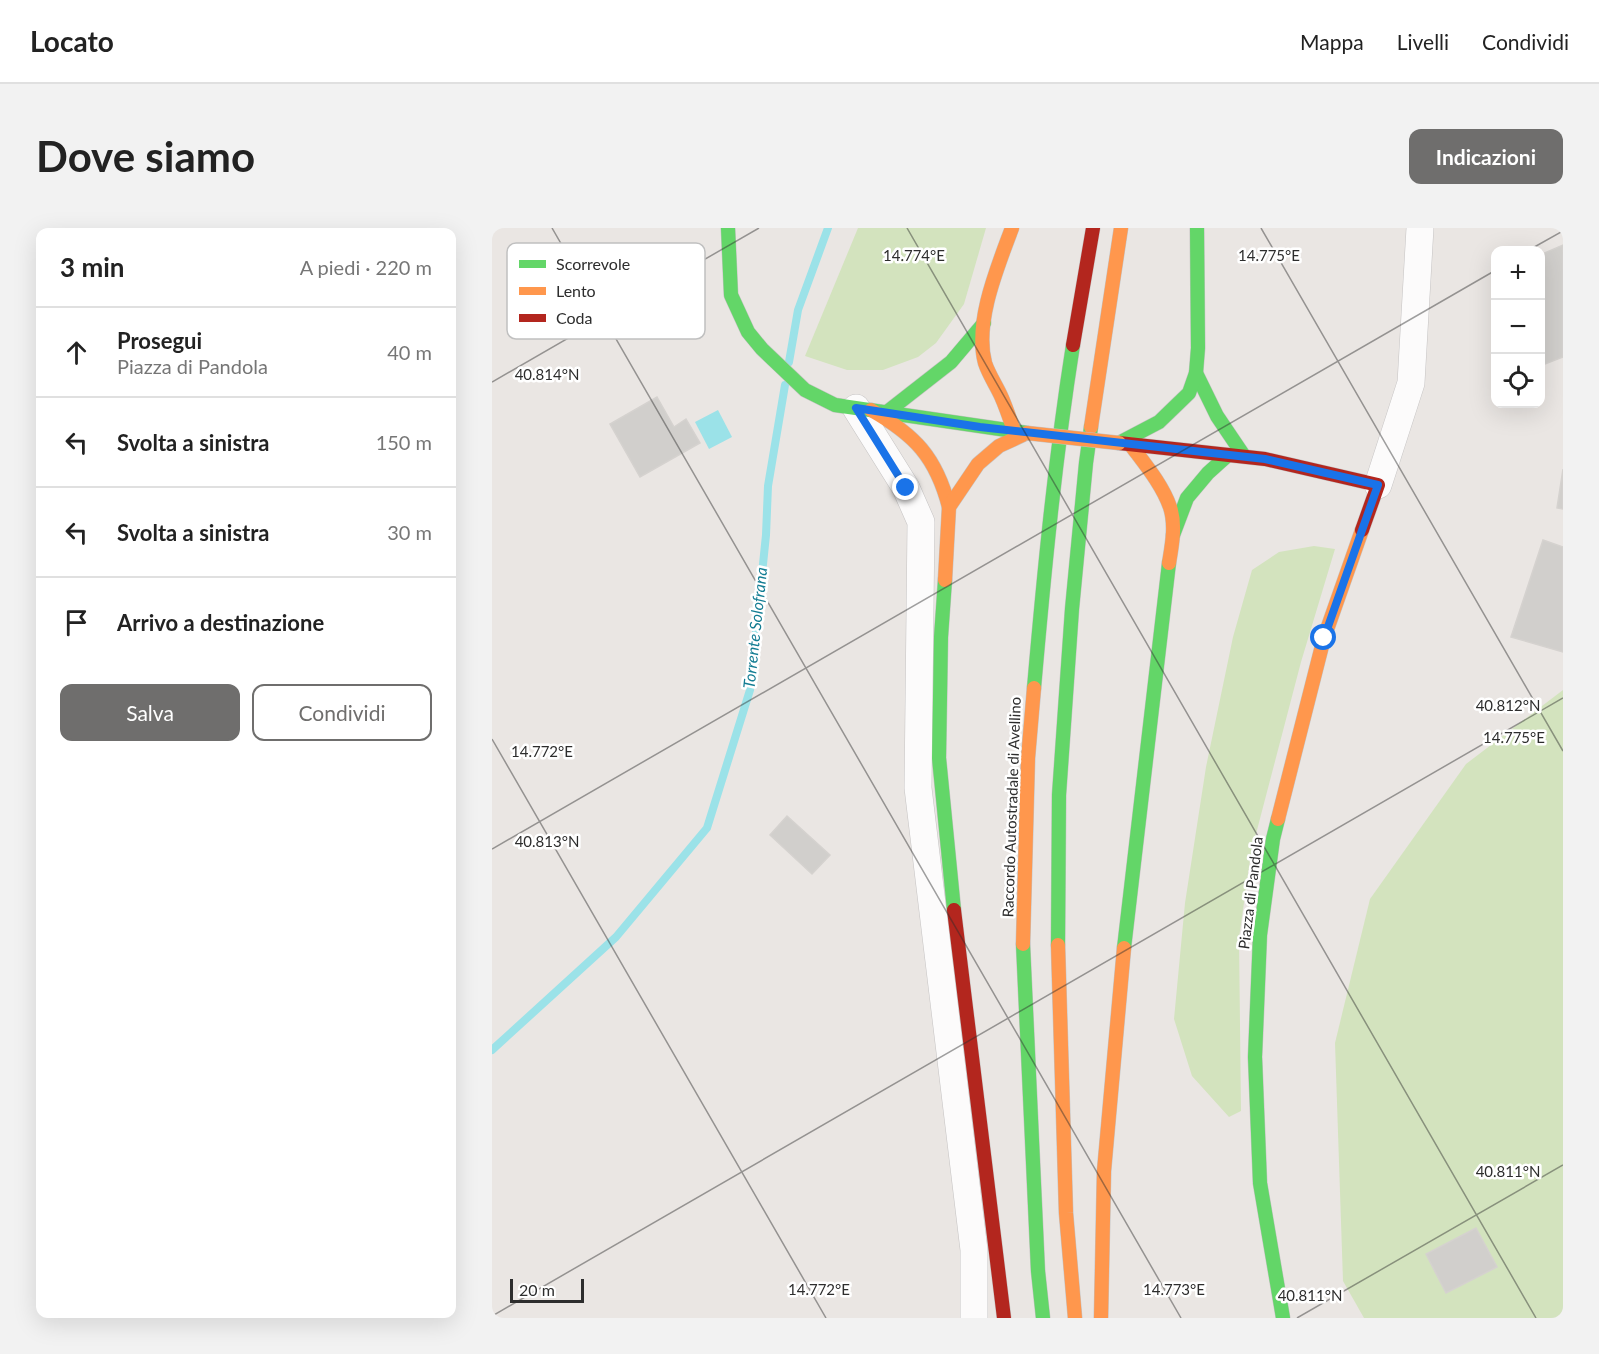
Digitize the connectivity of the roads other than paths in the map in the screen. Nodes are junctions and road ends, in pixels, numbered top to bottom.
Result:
1 (728, 228) edge
2 (1012, 228) edge
3 (1093, 228) edge
4 (1121, 228) edge
5 (1197, 228) edge
6 (1420, 228) edge
7 (984, 323) junction
8 (1196, 373) junction
9 (863, 409) junction
10 (887, 412) junction
11 (1021, 432) junction
12 (1125, 443) junction
13 (1228, 455) junction
14 (1244, 456) junction
15 (1378, 485) junction
16 (949, 507) junction
17 (1173, 535) junction
18 (974, 1318) edge
19 (1004, 1318) edge
20 (1043, 1318) edge
21 (1075, 1318) edge
22 (1101, 1318) edge
23 (1283, 1318) edge

1 - 9 main road
2 - 7 main road
3 - 20 main road, Raccordo Autostradale di Avellino
4 - 21 main road
5 - 8 main road
6 - 15 street
7 - 10 main road
7 - 11 main road
8 - 12 main road
8 - 14 main road
9 - 10 main road
9 - 16 main road
9 - 18 street
10 - 11 main road
11 - 12 main road, bridge
11 - 16 main road
12 - 13 main road
12 - 17 main road
13 - 14 main road
13 - 17 main road
14 - 15 main road
15 - 23 main road, Piazza di Pandola
16 - 19 main road
17 - 22 main road

